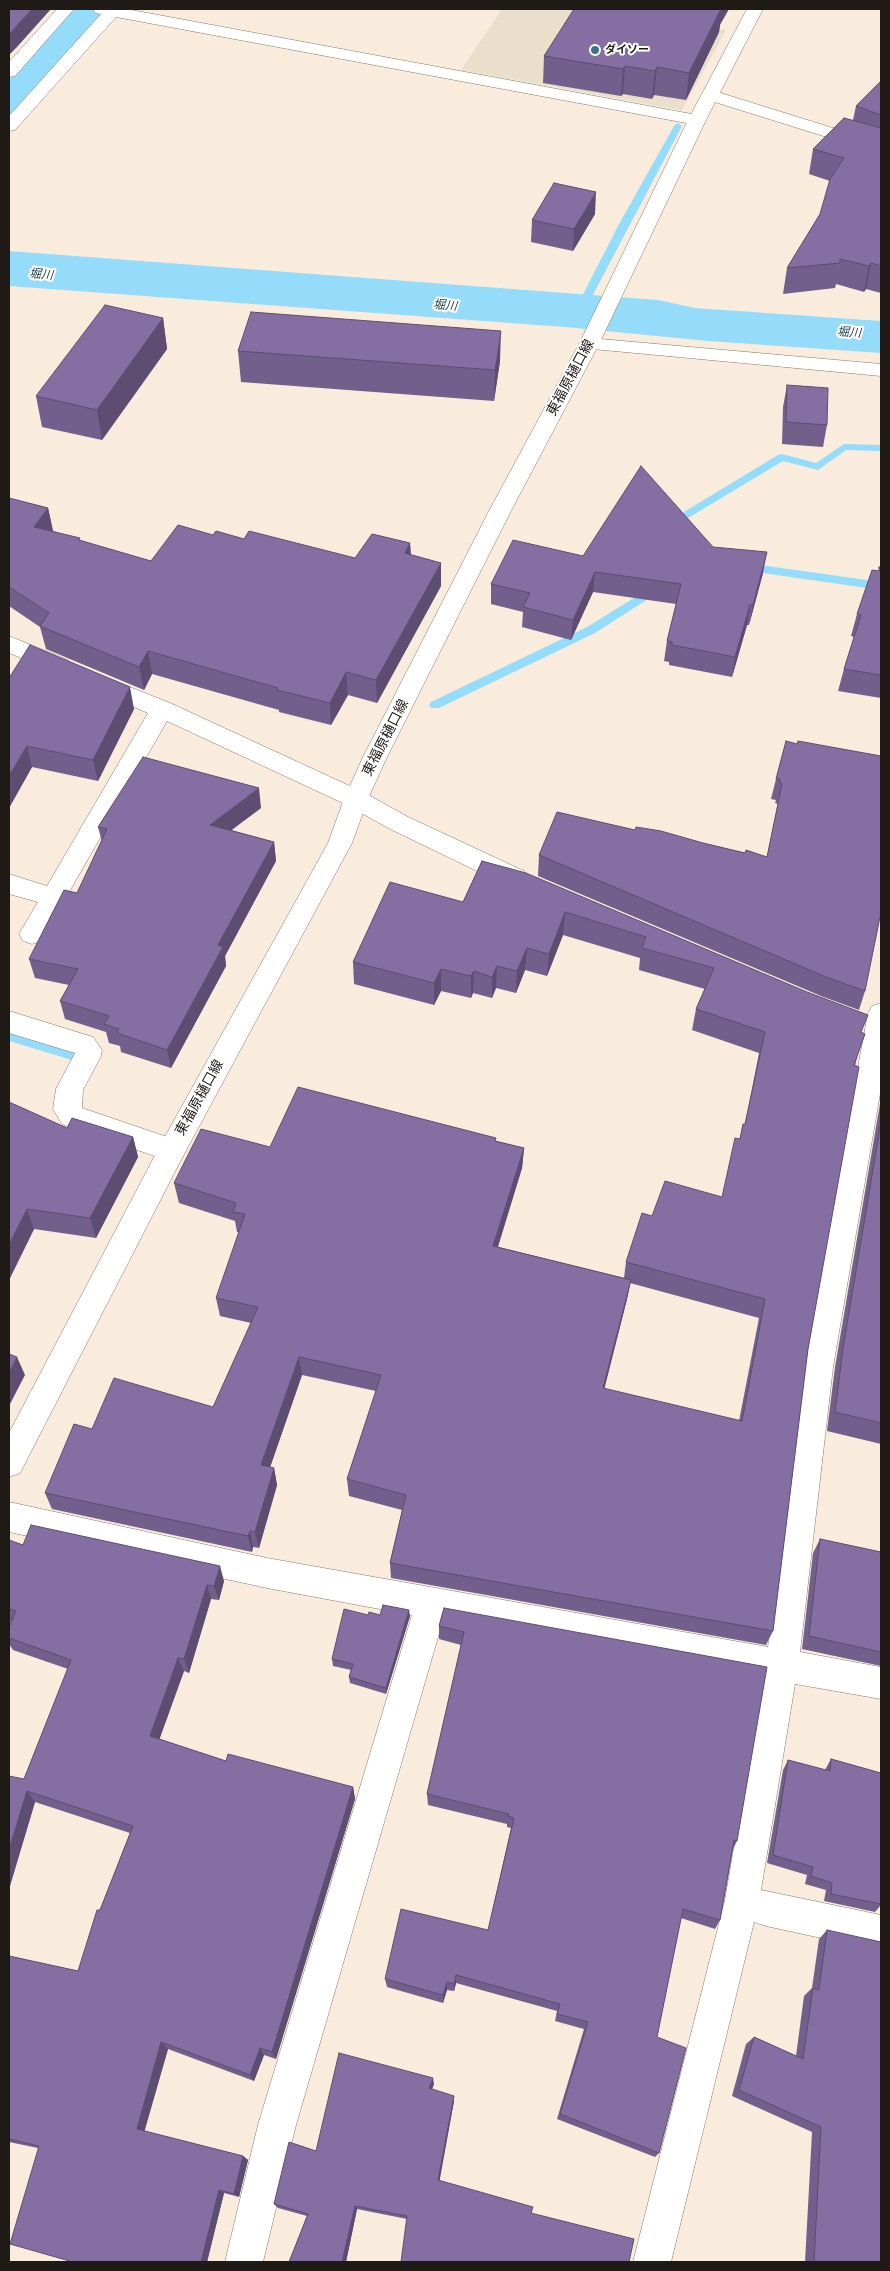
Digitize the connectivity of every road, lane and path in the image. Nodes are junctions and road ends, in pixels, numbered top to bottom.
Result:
1 (66, 9) edge
2 (108, 9) edge
3 (755, 9) edge
4 (9, 72) edge
5 (711, 94) junction
6 (697, 120) junction
7 (9, 126) edge
8 (881, 149) edge
9 (591, 339) junction
10 (881, 370) edge
11 (9, 644) edge
12 (162, 709) junction
13 (356, 799) junction
14 (9, 884) edge
15 (533, 887) edge
16 (54, 896) junction
17 (32, 934) dead end
18 (9, 1022) edge
19 (874, 1024) edge
20 (172, 1150) junction
21 (9, 1463) edge
22 (9, 1517) edge
23 (432, 1602) junction
24 (782, 1664) junction
25 (881, 1683) edge
26 (742, 1900) junction
27 (881, 1933) edge
28 (244, 2262) edge
29 (652, 2262) edge

1 - 4 street
2 - 6 street
2 - 7 street
3 - 5 street, 東福原樋口線
5 - 6 street, 東福原樋口線
5 - 8 street
6 - 9 street, 東福原樋口線
9 - 10 street
9 - 13 street, 東福原樋口線
11 - 12 street
12 - 13 street
12 - 16 street
13 - 15 street
13 - 20 street, 東福原樋口線
14 - 16 street
16 - 17 street
18 - 20 street
19 - 24 street
20 - 21 street, 東福原樋口線
22 - 23 street
23 - 24 street
23 - 28 street
24 - 25 street
24 - 26 street
26 - 27 street
26 - 29 street

